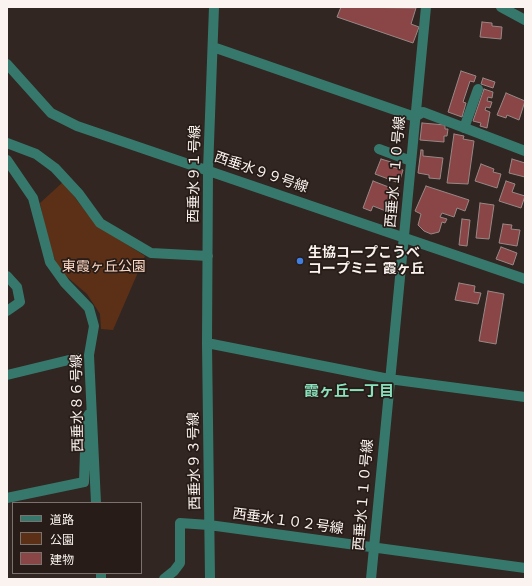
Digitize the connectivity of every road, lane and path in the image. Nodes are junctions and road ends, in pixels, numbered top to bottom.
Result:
1 (214, 7) edge
2 (426, 7) edge
3 (501, 7) edge
4 (525, 20) edge
5 (213, 47) junction
6 (7, 67) edge
7 (478, 89) dead end
8 (415, 117) junction
9 (464, 128) junction
10 (7, 143) edge
11 (379, 149) dead end
12 (525, 152) edge
13 (7, 160) edge
14 (411, 161) junction
15 (208, 170) junction
16 (404, 237) junction
17 (208, 256) junction
18 (7, 276) edge
19 (525, 278) edge
20 (7, 311) edge
21 (208, 343) junction
22 (76, 358) dead end
23 (7, 374) edge
24 (389, 379) junction
25 (525, 397) edge
26 (92, 407) junction
27 (7, 498) edge
28 (96, 502) edge
29 (209, 525) junction
30 (374, 548) junction
31 (525, 568) edge
32 (164, 579) edge
33 (210, 579) edge
34 (371, 579) edge

1 - 5 street, 西垂水９１号線
2 - 8 street, 西垂水１１０号線
3 - 4 street
5 - 8 street
5 - 15 street, 西垂水９１号線
6 - 15 street, 西垂水９９号線
7 - 9 street
8 - 9 street
8 - 14 street, 西垂水１１０号線
9 - 12 street
10 - 17 street
11 - 14 street
13 - 26 street, 西垂水８６号線
14 - 16 street, 西垂水１１０号線
15 - 16 street, 西垂水９９号線
15 - 17 street, 西垂水９１号線
16 - 19 street, 西垂水９９号線
16 - 24 street, 西垂水１１０号線
17 - 21 street, 西垂水９１号線
18 - 20 street
21 - 24 street
21 - 29 street, 西垂水９３号線
22 - 23 street
24 - 25 street
24 - 30 street, 西垂水１１０号線
26 - 27 street
26 - 28 street, 西垂水８６号線
29 - 30 street, 西垂水１０２号線
29 - 32 street, 西垂水１０２号線
29 - 33 street, 西垂水９３号線
30 - 31 street, 西垂水１０２号線
30 - 34 street, 西垂水１１０号線

